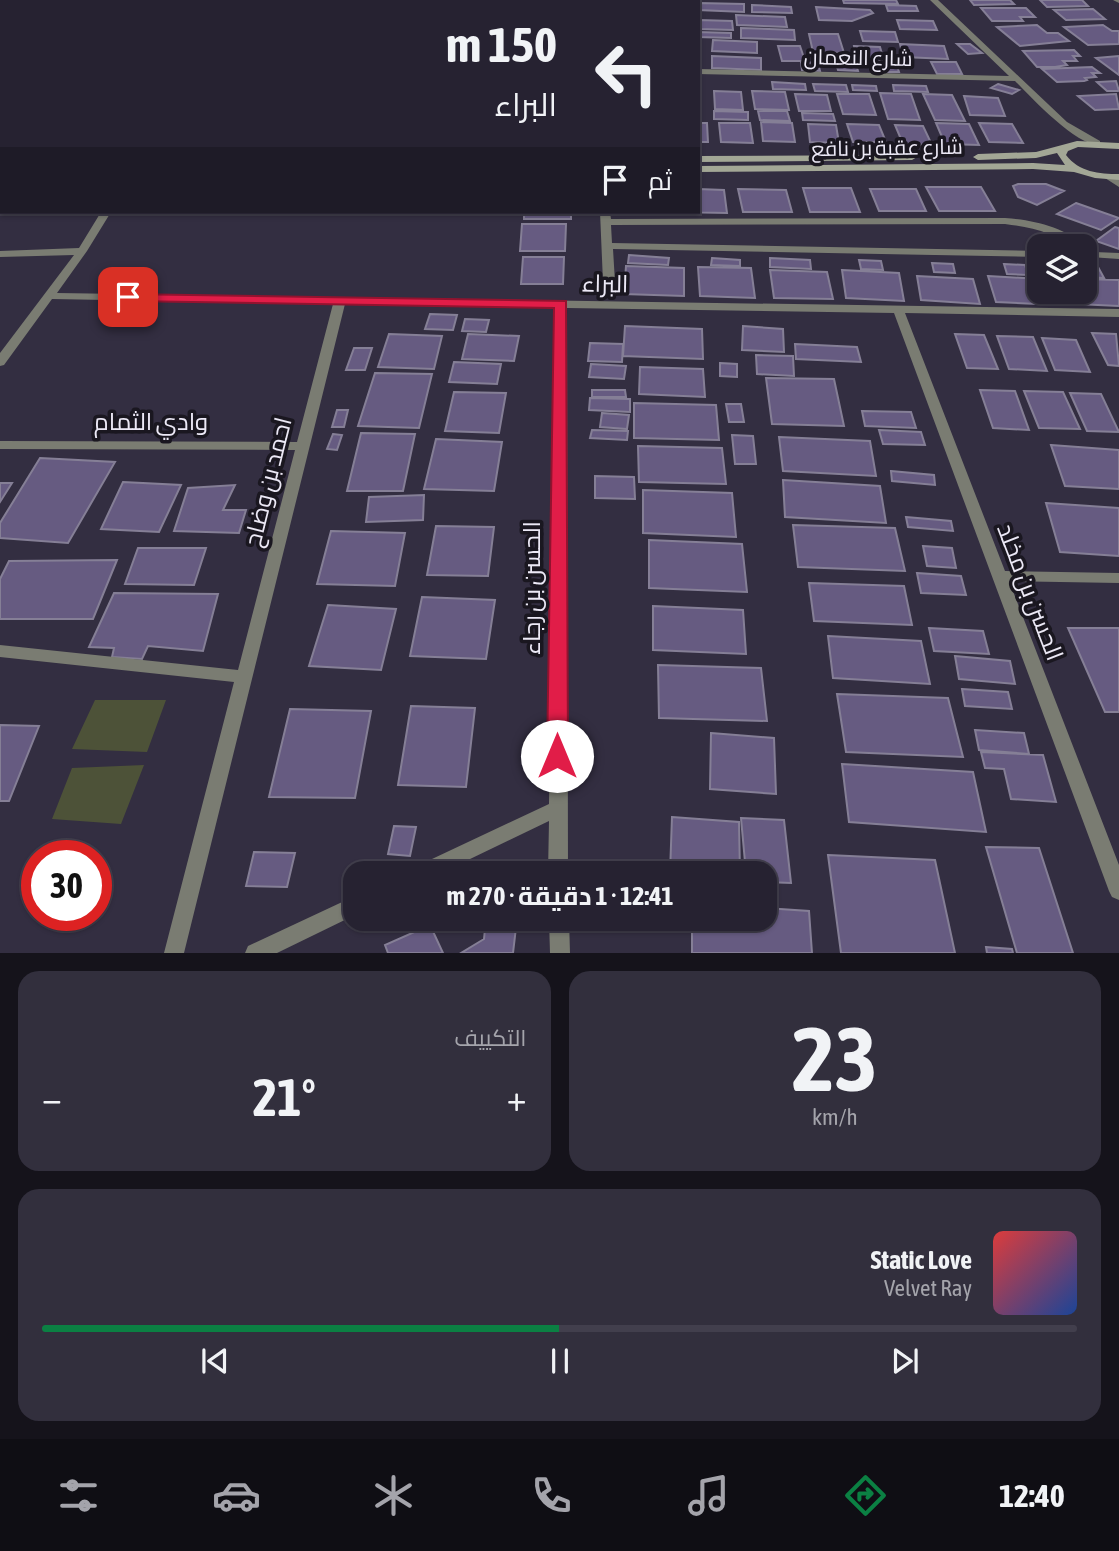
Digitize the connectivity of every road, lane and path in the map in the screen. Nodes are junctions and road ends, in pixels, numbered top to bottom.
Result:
1 (934, 0) edge
2 (700, 71) edge
3 (1017, 79) junction
4 (1064, 124) junction
5 (1097, 143) junction
6 (1077, 144) junction
7 (1119, 146) edge
8 (1064, 149) junction
9 (700, 159) edge
10 (700, 169) edge
11 (1076, 169) junction
12 (1116, 180) edge
13 (105, 214) edge
14 (605, 217) edge
15 (1063, 234) edge
16 (607, 246) junction
17 (82, 251) junction
18 (1097, 253) edge
19 (0, 254) edge
20 (1027, 254) edge
21 (1119, 256) edge
22 (609, 282) dead end
23 (49, 296) junction
24 (340, 300) junction
25 (561, 304) junction
26 (898, 309) junction
27 (1119, 313) edge
28 (0, 362) edge
29 (0, 445) edge
30 (302, 446) junction
31 (1000, 576) junction
32 (1119, 578) edge
33 (0, 651) edge
34 (244, 677) junction
35 (557, 810) junction
36 (448, 861) edge
37 (558, 861) edge
38 (1119, 891) edge
39 (343, 911) edge
40 (559, 931) edge
41 (174, 953) edge
42 (255, 953) edge
43 (560, 953) edge

1 - 3 street
2 - 3 street, شارع النعمان
3 - 4 street
4 - 5 street
4 - 6 street
5 - 6 street, شارع عقبة بن نافع
5 - 7 street, شارع عقبة بن نافع
6 - 8 street, شارع عقبة بن نافع
8 - 9 street, شارع عقبة بن نافع
8 - 11 street
10 - 11 street, شارع عقبة بن نافع
11 - 12 street, شارع عقبة بن نافع
13 - 17 street
14 - 15 street
14 - 16 street
16 - 20 street
16 - 22 street
17 - 19 street
17 - 23 street
18 - 21 street
23 - 24 street, البراء
23 - 28 street
24 - 25 street, البراء
24 - 30 street, احمد بن وضاح
25 - 26 street, البراء
25 - 35 street, الحسن بن رجاء
26 - 27 street, البراء
26 - 31 street, الحسن بن مخلد
29 - 30 street, وادي الثمام
30 - 34 street, احمد بن وضاح
31 - 32 street
31 - 38 street, الحسن بن مخلد
33 - 34 street
34 - 41 street, احمد بن وضاح
35 - 36 street
35 - 37 street, الحسن بن رجاء
39 - 42 street
40 - 43 street

